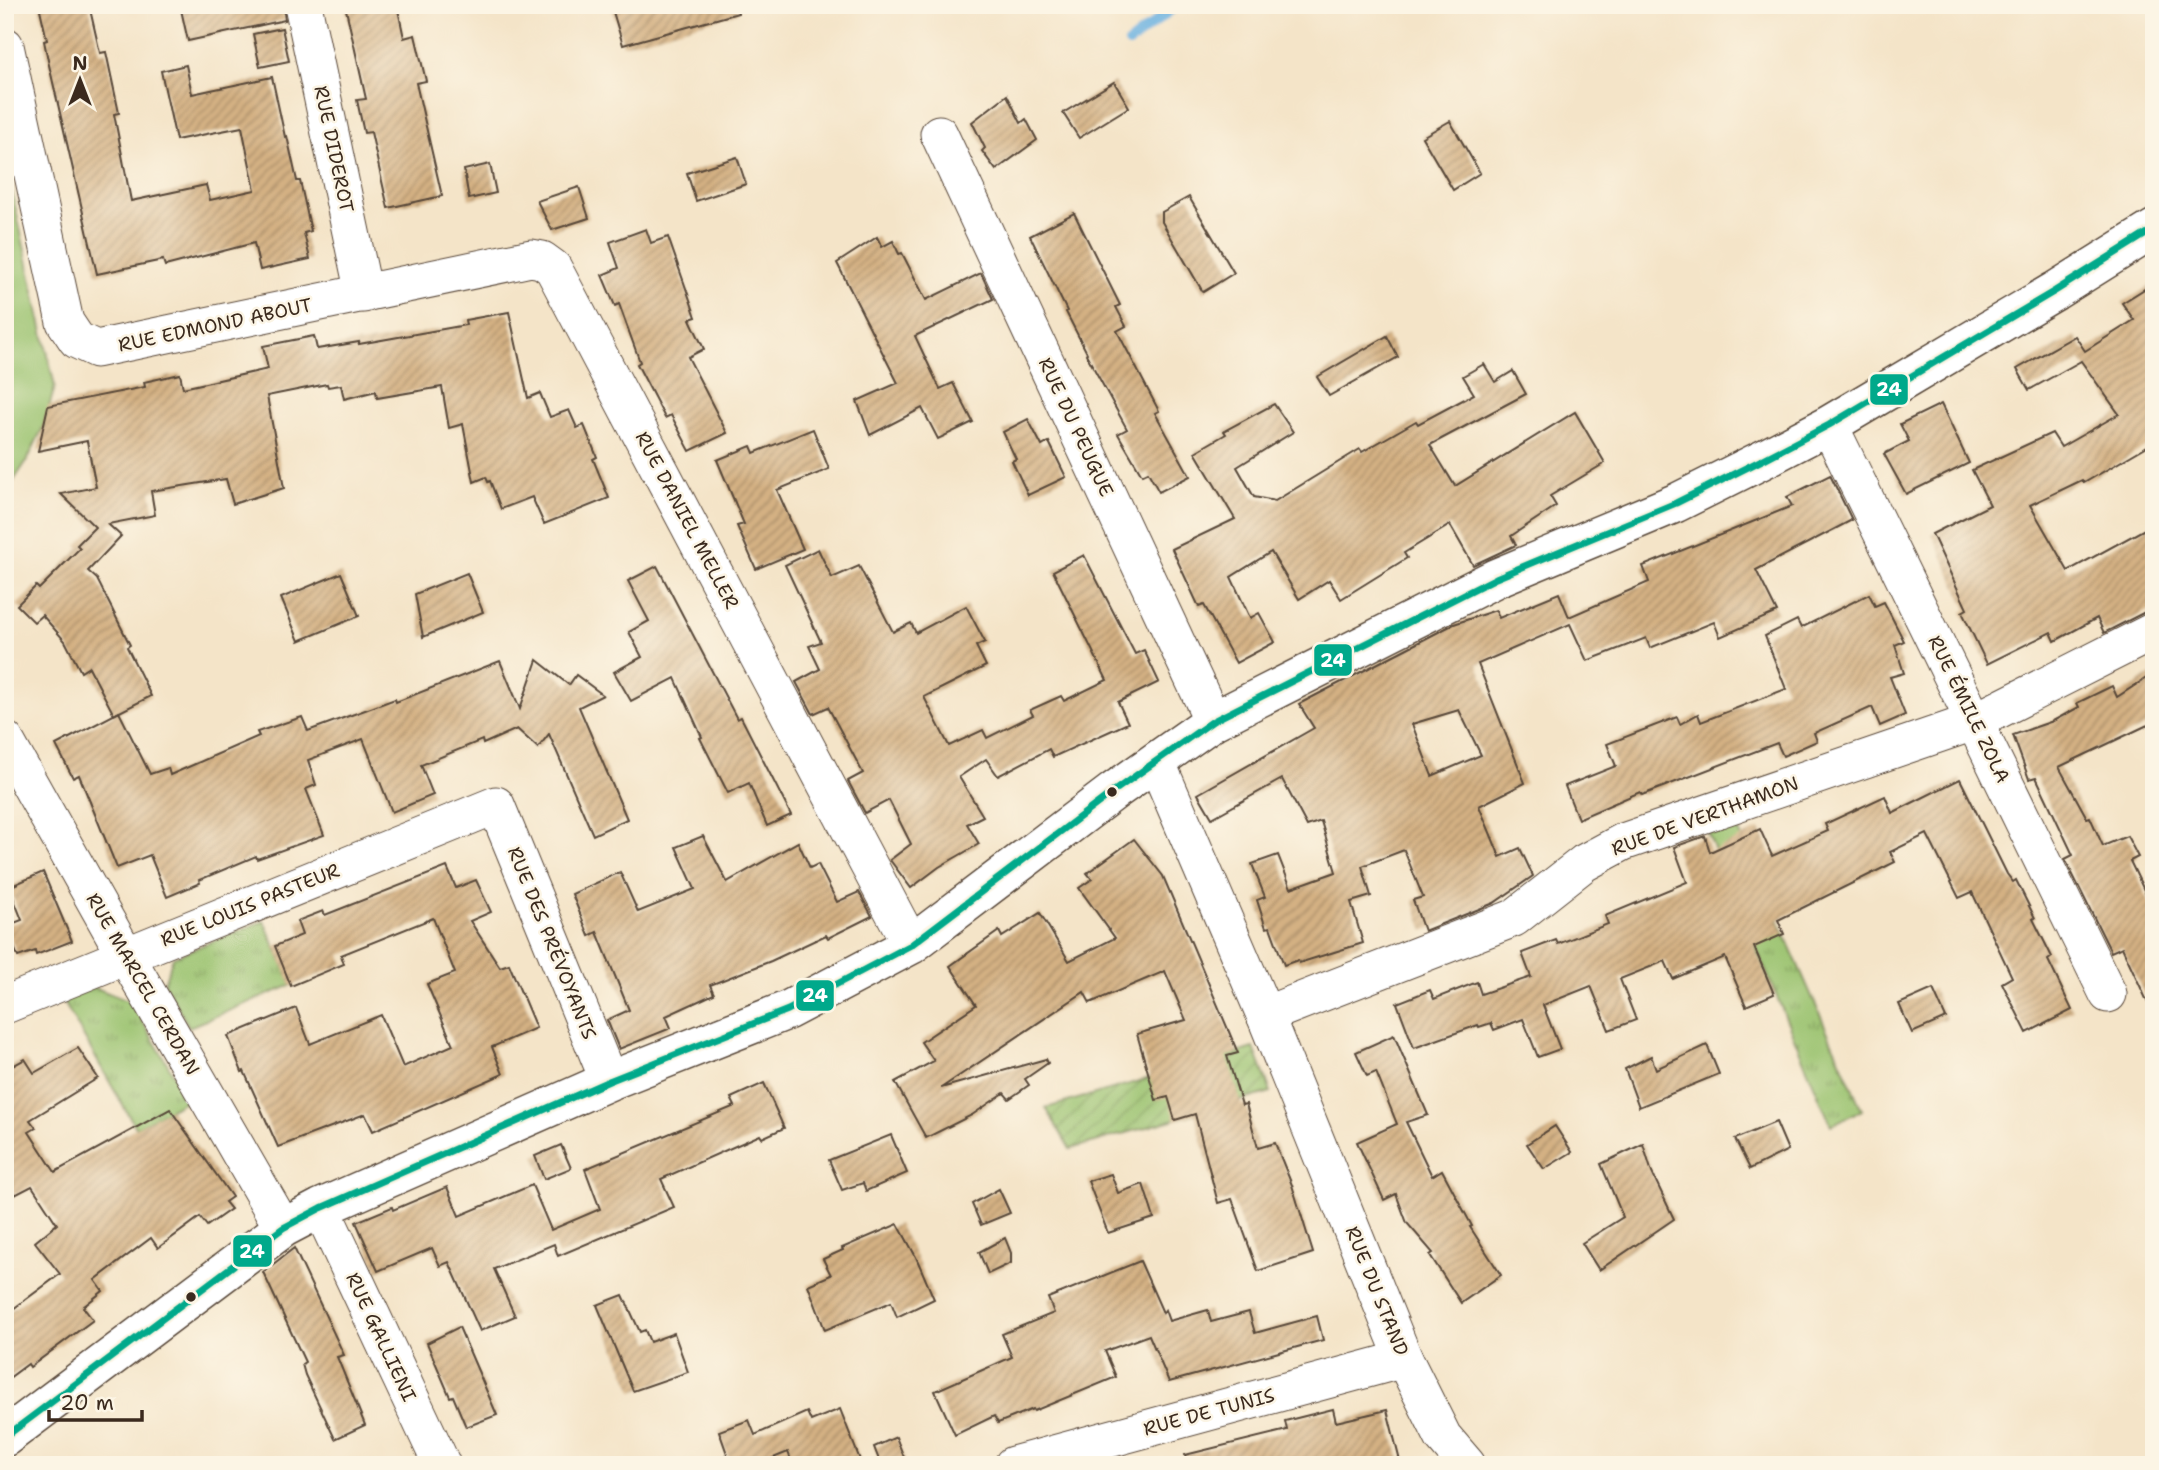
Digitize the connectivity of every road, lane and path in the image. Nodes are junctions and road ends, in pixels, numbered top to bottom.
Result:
1 (303, 5) edge
2 (5, 46) edge
3 (939, 134) dead end
4 (2154, 229) edge
5 (365, 294) junction
6 (1829, 425) junction
7 (2154, 631) edge
8 (1213, 721) junction
9 (1976, 721) junction
10 (5, 740) edge
11 (1156, 761) junction
12 (496, 805) joint
13 (912, 945) junction
14 (126, 956) junction
15 (2108, 994) dead end
16 (5, 1005) edge
17 (1265, 1015) junction
18 (609, 1081) junction
19 (321, 1209) junction
20 (283, 1227) junction
21 (1404, 1359) junction
22 (5, 1437) edge
23 (442, 1465) edge
24 (1013, 1465) edge
25 (1466, 1465) edge

1 - 5 street, RUE DIDEROT
2 - 5 street, RUE EDMOND ABOUT
3 - 8 street, RUE DU PEUGUE
4 - 6 street
5 - 13 street, RUE DANIEL MELLER
6 - 8 street
6 - 9 street, RUE ÉMILE ZOLA
7 - 9 street, RUE DE VERTHAMON
8 - 11 street
9 - 15 street, RUE ÉMILE ZOLA
9 - 17 street, RUE DE VERTHAMON
10 - 14 street, RUE MARCEL CERDAN
11 - 13 street
11 - 17 street, RUE DU STAND
12 - 14 street, RUE LOUIS PASTEUR
12 - 18 street, RUE DES PRÉVOYANTS
13 - 18 street
14 - 16 street, RUE LOUIS PASTEUR
14 - 20 street, RUE MARCEL CERDAN
17 - 21 street, RUE DU STAND
18 - 19 street
19 - 20 street
19 - 23 street, RUE GALLIENI
20 - 22 street
21 - 24 street, RUE DE TUNIS
21 - 25 street, RUE DU STAND

